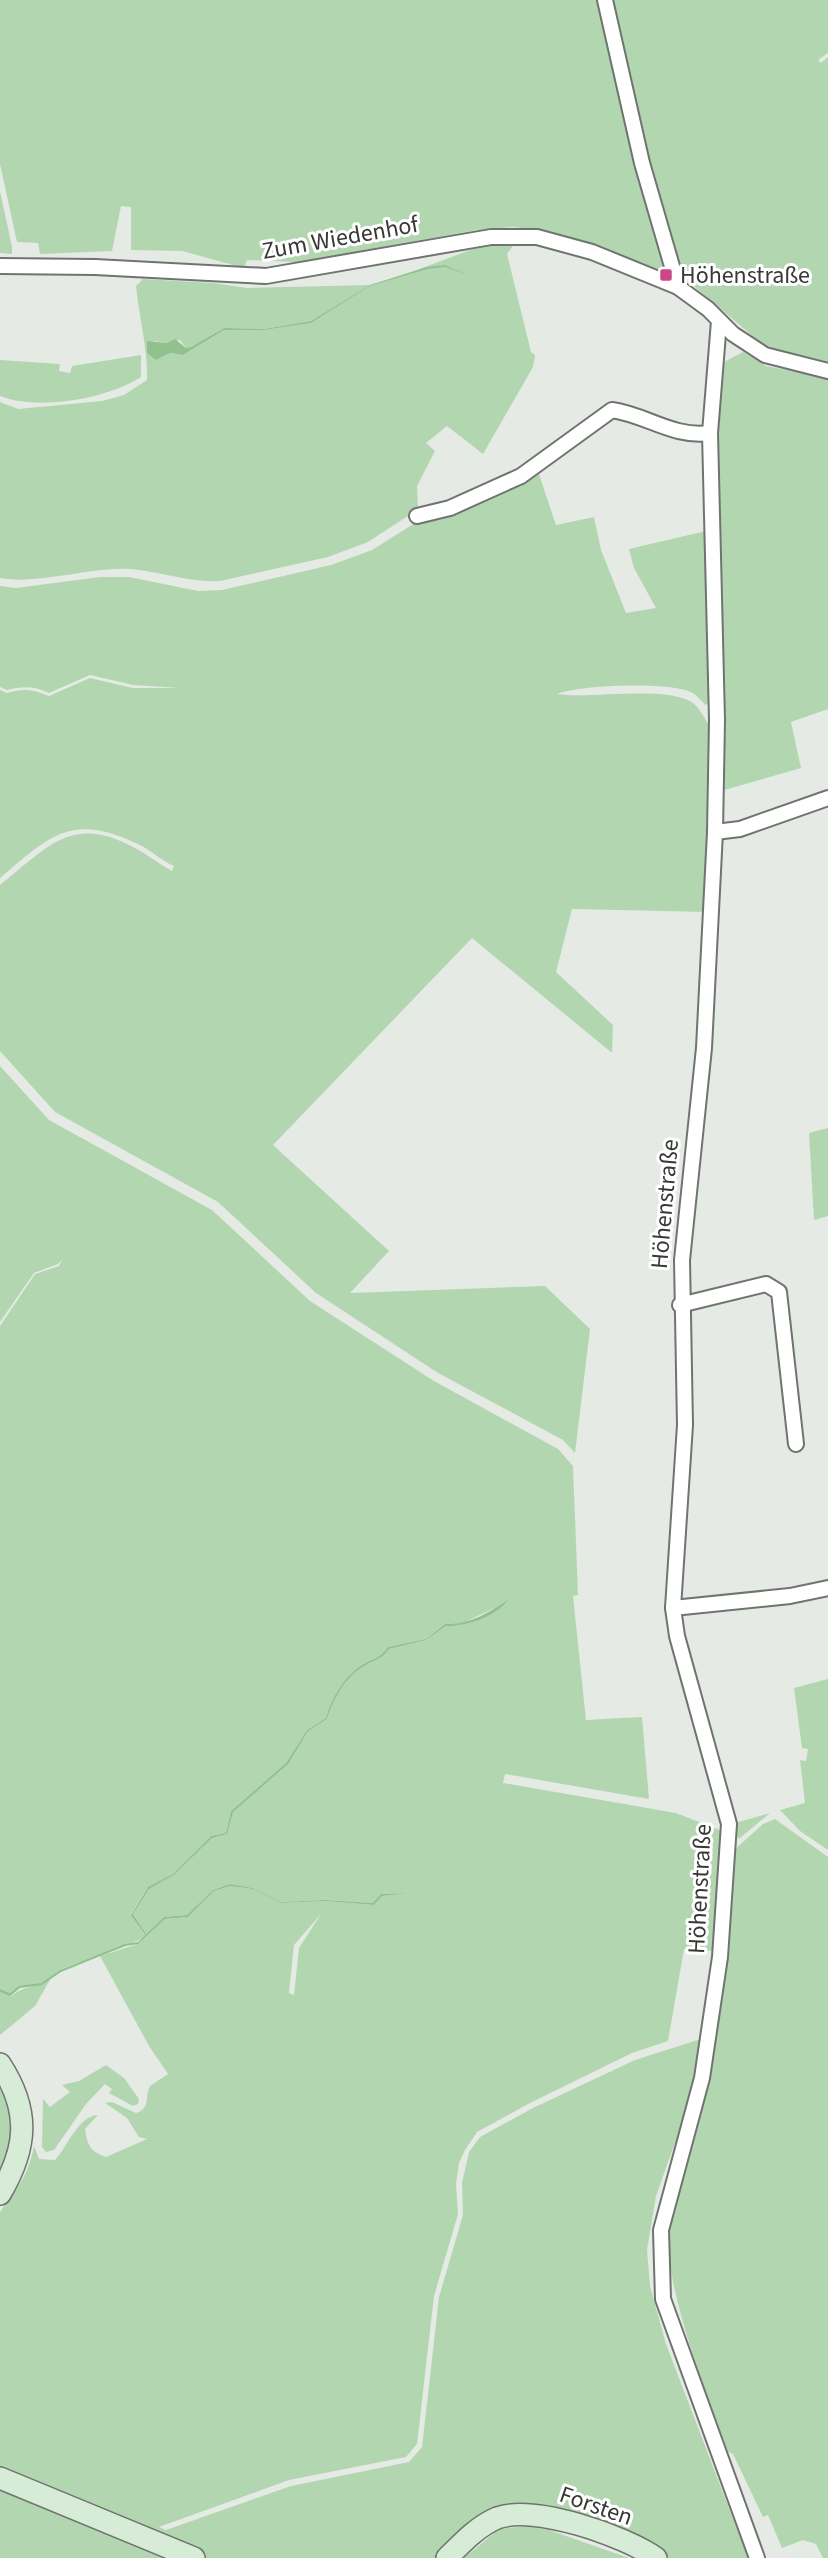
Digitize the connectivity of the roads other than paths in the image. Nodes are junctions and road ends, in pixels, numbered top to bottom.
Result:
1 (605, 0) edge
2 (0, 266) edge
3 (678, 287) junction
4 (719, 321) junction
5 (828, 371) edge
6 (710, 433) junction
7 (417, 516) dead end
8 (828, 798) edge
9 (715, 832) junction
10 (680, 1305) junction
11 (796, 1444) dead end
12 (828, 1588) edge
13 (673, 1608) junction
14 (0, 2064) edge
15 (0, 2194) edge
16 (0, 2478) edge
17 (194, 2558) edge
18 (447, 2558) edge
19 (656, 2558) edge
20 (757, 2558) edge

1 - 3 street
2 - 3 street, Zum Wiedenhof
3 - 4 street
4 - 5 street
4 - 6 street, Höhenstraße
6 - 7 street
6 - 9 street, Höhenstraße
8 - 9 street
9 - 10 street, Höhenstraße
10 - 11 street
10 - 13 street, Höhenstraße
12 - 13 street
13 - 20 street, Höhenstraße
14 - 15 street
16 - 17 street
18 - 19 street, Forsten

